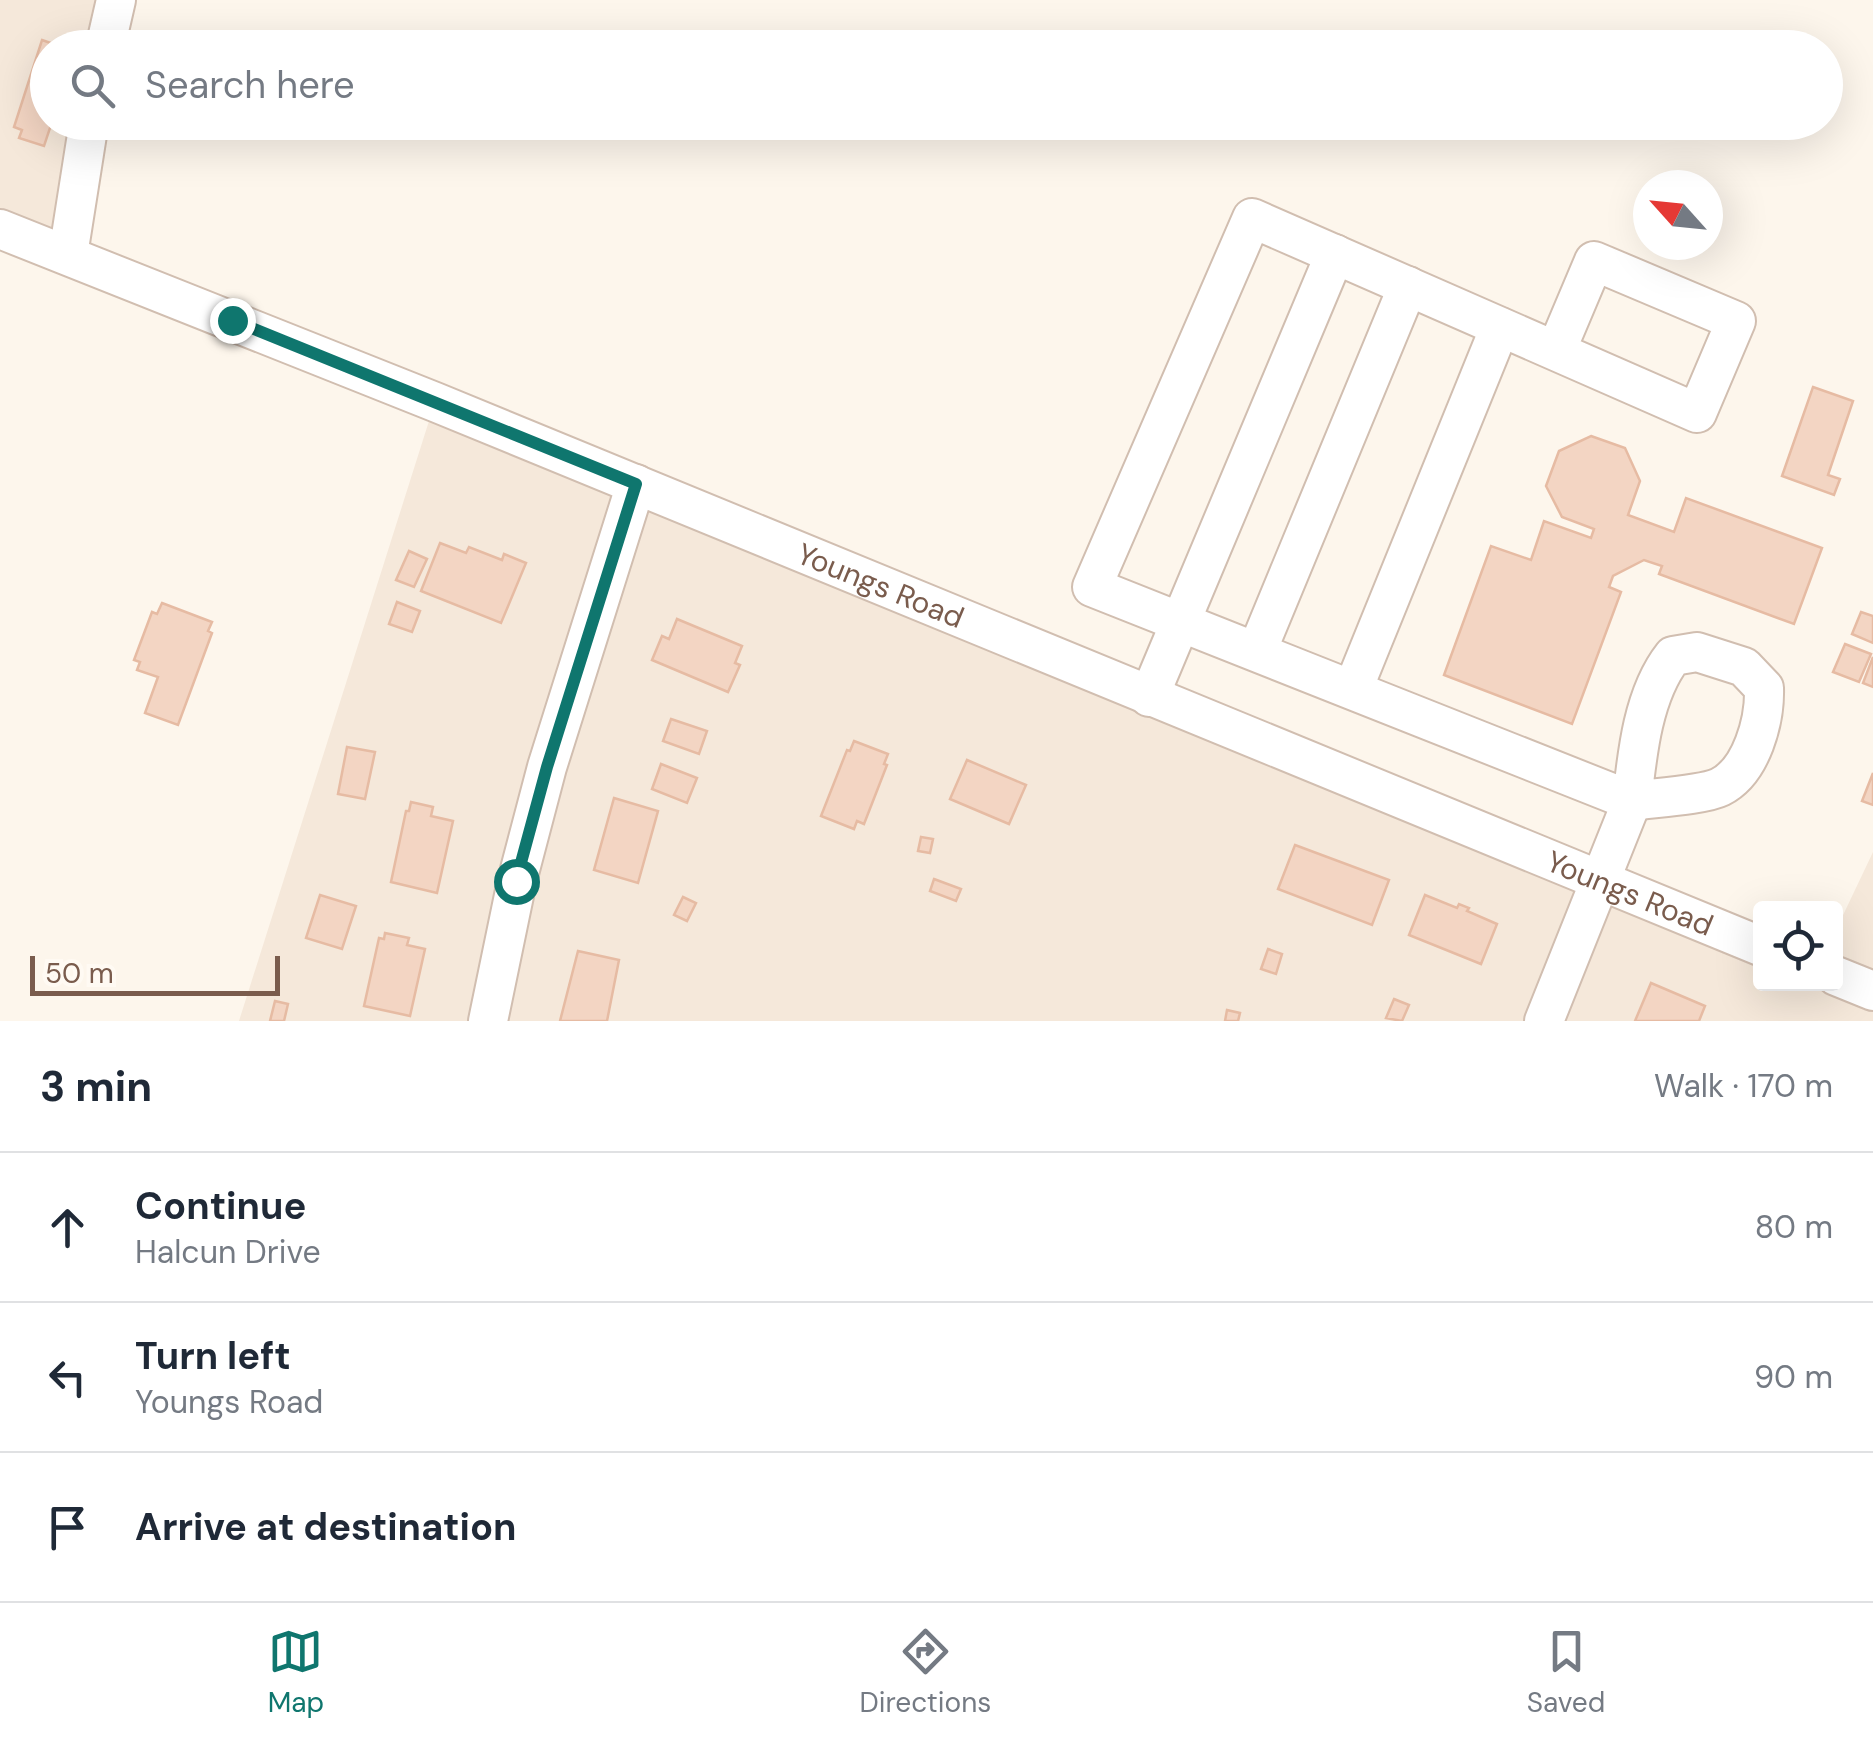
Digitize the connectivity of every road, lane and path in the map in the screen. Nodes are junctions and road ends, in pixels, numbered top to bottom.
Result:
1 (116, 0) edge
2 (110, 30) edge
3 (87, 140) edge
4 (0, 229) edge
5 (1334, 254) junction
6 (68, 255) junction
7 (1408, 286) junction
8 (1500, 326) junction
9 (1556, 351) junction
10 (636, 484) junction
11 (1182, 622) junction
12 (1257, 651) junction
13 (1353, 689) junction
14 (1149, 697) junction
15 (1601, 883) junction
16 (1753, 943) edge
17 (1843, 979) edge
18 (1873, 991) edge
19 (488, 1021) edge
20 (1544, 1021) edge

1 - 2 street
3 - 6 street
4 - 6 street, Youngs Road
5 - 7 street
5 - 11 street
5 - 11 street
6 - 10 street, Youngs Road
7 - 8 street
7 - 12 street
8 - 9 street
8 - 13 street
9 - 9 street
10 - 14 street, Youngs Road
10 - 19 street
11 - 12 street
11 - 14 street
12 - 13 street
13 - 15 street
14 - 15 street, Youngs Road
15 - 16 street, Youngs Road
15 - 20 street
17 - 18 street

